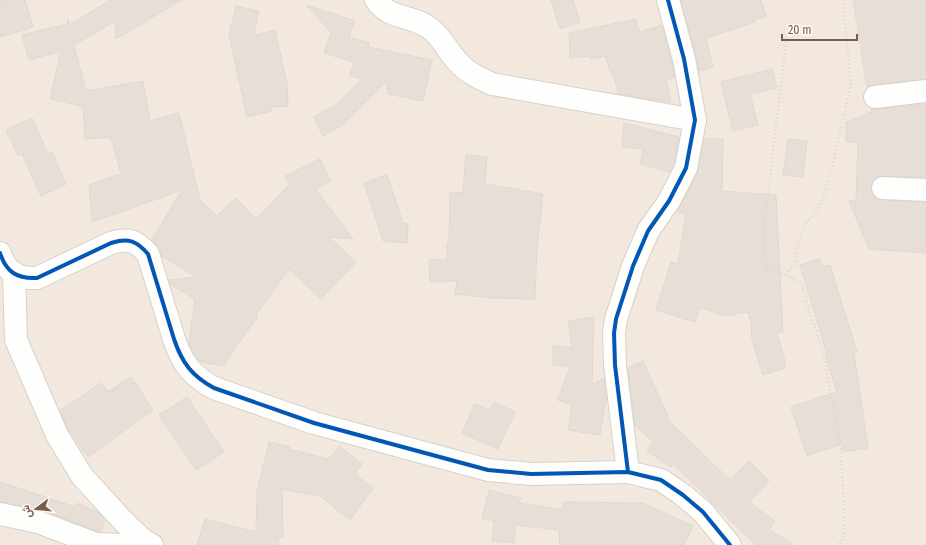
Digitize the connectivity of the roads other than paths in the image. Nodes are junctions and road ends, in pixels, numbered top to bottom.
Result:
1 (376, 0) edge
2 (668, 0) edge
3 (926, 91) edge
4 (875, 97) dead end
5 (696, 120) junction
6 (883, 188) dead end
7 (926, 190) edge
8 (0, 252) edge
9 (14, 273) junction
10 (628, 472) junction
11 (0, 514) edge
12 (148, 542) edge
13 (730, 545) edge

1 - 5 street
2 - 5 street
3 - 4 street
5 - 10 street
6 - 7 street
8 - 9 street
9 - 10 street
9 - 12 street
10 - 13 street
11 - 12 street

